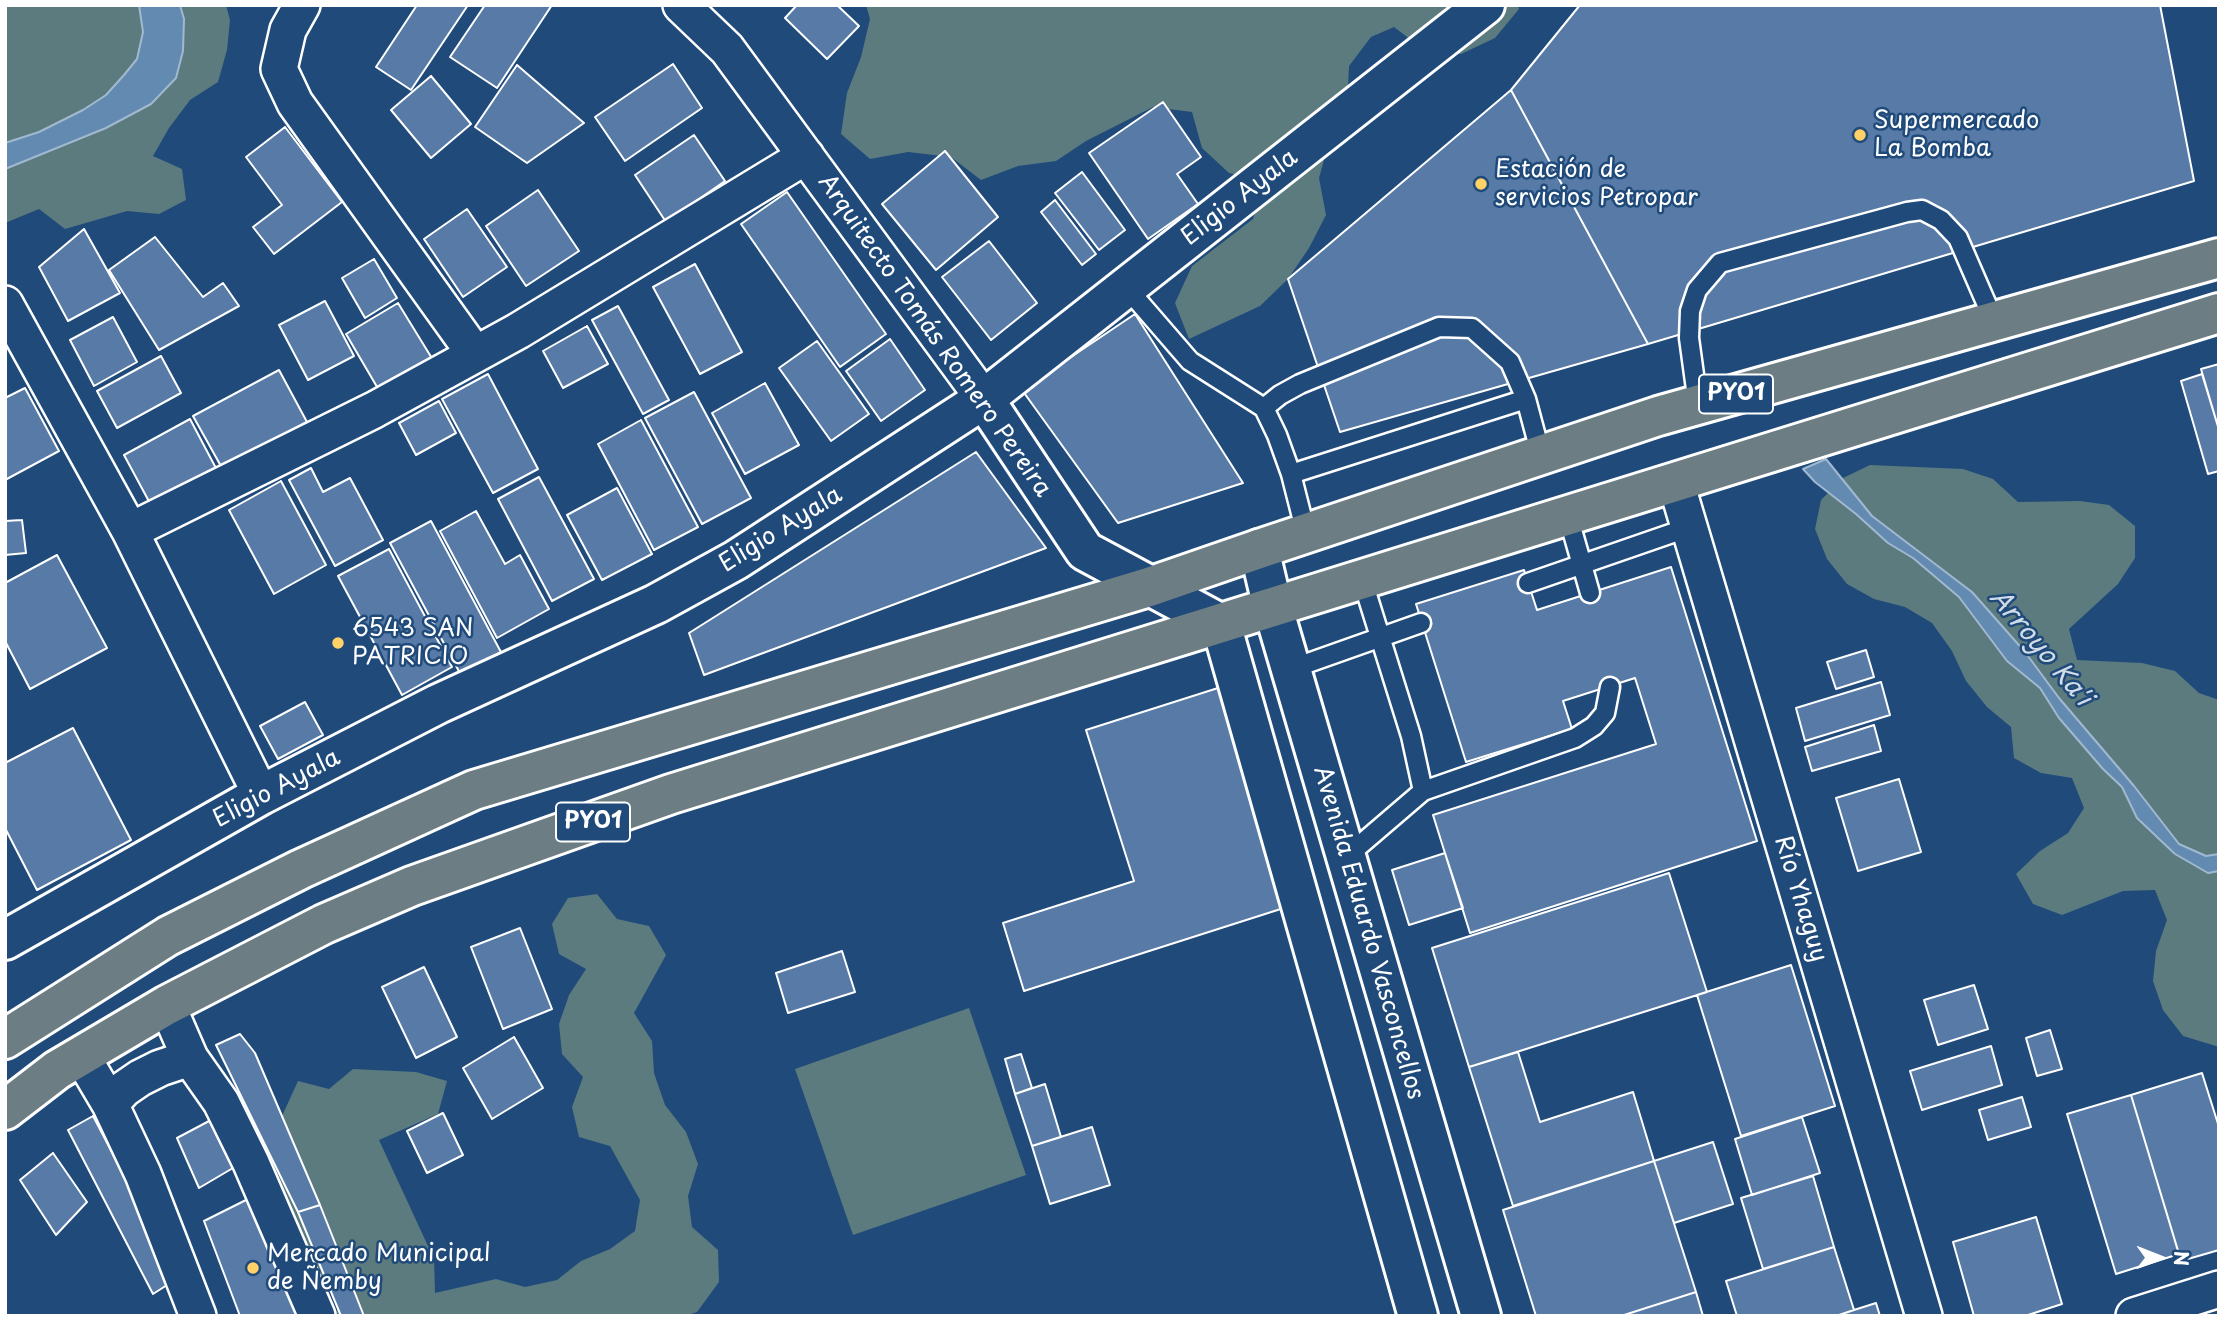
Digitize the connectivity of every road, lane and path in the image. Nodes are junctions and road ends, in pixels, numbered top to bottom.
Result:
1 (302, 5) edge
2 (681, 5) edge
3 (1485, 5) edge
4 (806, 156) junction
5 (2219, 258) edge
6 (1126, 287) junction
7 (5, 304) edge
8 (2219, 313) edge
9 (1994, 321) junction
10 (475, 354) junction
11 (984, 399) junction
12 (1526, 400) junction
13 (1698, 404) junction
14 (1264, 408) junction
15 (1541, 455) junction
16 (1291, 474) junction
17 (1676, 483) junction
18 (1569, 516) junction
19 (1690, 527) junction
20 (130, 531) junction
21 (1306, 533) junction
22 (1259, 549) junction
23 (1582, 563) junction
24 (1362, 579) junction
25 (1528, 583) dead end
26 (1149, 587) junction
27 (1590, 593) dead end
28 (1273, 608) junction
29 (1422, 623) dead end
30 (1221, 624) junction
31 (1381, 637) junction
32 (1291, 669) junction
33 (1610, 687) dead end
34 (1423, 791) junction
35 (261, 795) junction
36 (1346, 857) junction
37 (5, 940) edge
38 (167, 1004) junction
39 (5, 1039) edge
40 (81, 1055) junction
41 (190, 1058) junction
42 (110, 1104) junction
43 (5, 1110) edge
44 (2219, 1289) edge
45 (198, 1316) edge
46 (317, 1316) edge
47 (1418, 1316) edge
48 (1481, 1316) edge
49 (1924, 1316) edge
50 (2134, 1316) edge

1 - 10 street
2 - 4 street, Arquitecto Tomás Romero Pereira
3 - 6 street, Eligio Ayala
4 - 10 street
4 - 11 street, Arquitecto Tomás Romero Pereira
5 - 9 highway, PY01
6 - 11 street, Eligio Ayala
6 - 14 lane
7 - 20 street
8 - 17 highway, PY01
9 - 13 highway, PY01
9 - 13 lane
10 - 20 street
11 - 26 street, Arquitecto Tomás Romero Pereira
11 - 35 street, Eligio Ayala
12 - 14 lane
12 - 15 lane
12 - 16 lane
13 - 15 highway, PY01
14 - 16 lane
15 - 21 highway, PY01
16 - 21 lane
17 - 18 highway, PY01
17 - 19 street, Río Yhaguy
18 - 23 lane
18 - 24 highway, PY01
19 - 23 lane
19 - 49 street, Río Yhaguy
20 - 35 street
21 - 22 highway, PY01
22 - 26 highway, PY01
22 - 28 street, Avenida Eduardo Vasconcellos
23 - 25 lane
23 - 27 lane
24 - 28 highway, PY01
24 - 31 lane
26 - 30 street, Arquitecto Tomás Romero Pereira
26 - 39 highway, PY01
28 - 30 highway, PY01
28 - 32 street, Avenida Eduardo Vasconcellos
29 - 31 lane
30 - 38 highway, PY01
30 - 47 street
31 - 32 lane
31 - 34 lane
32 - 36 street, Avenida Eduardo Vasconcellos
33 - 34 lane
34 - 36 lane
35 - 37 street, Eligio Ayala
36 - 48 street, Avenida Eduardo Vasconcellos
38 - 40 highway, PY01
38 - 41 street
40 - 42 street
40 - 43 highway, PY01
41 - 42 street
41 - 46 street
42 - 45 street
44 - 50 street

